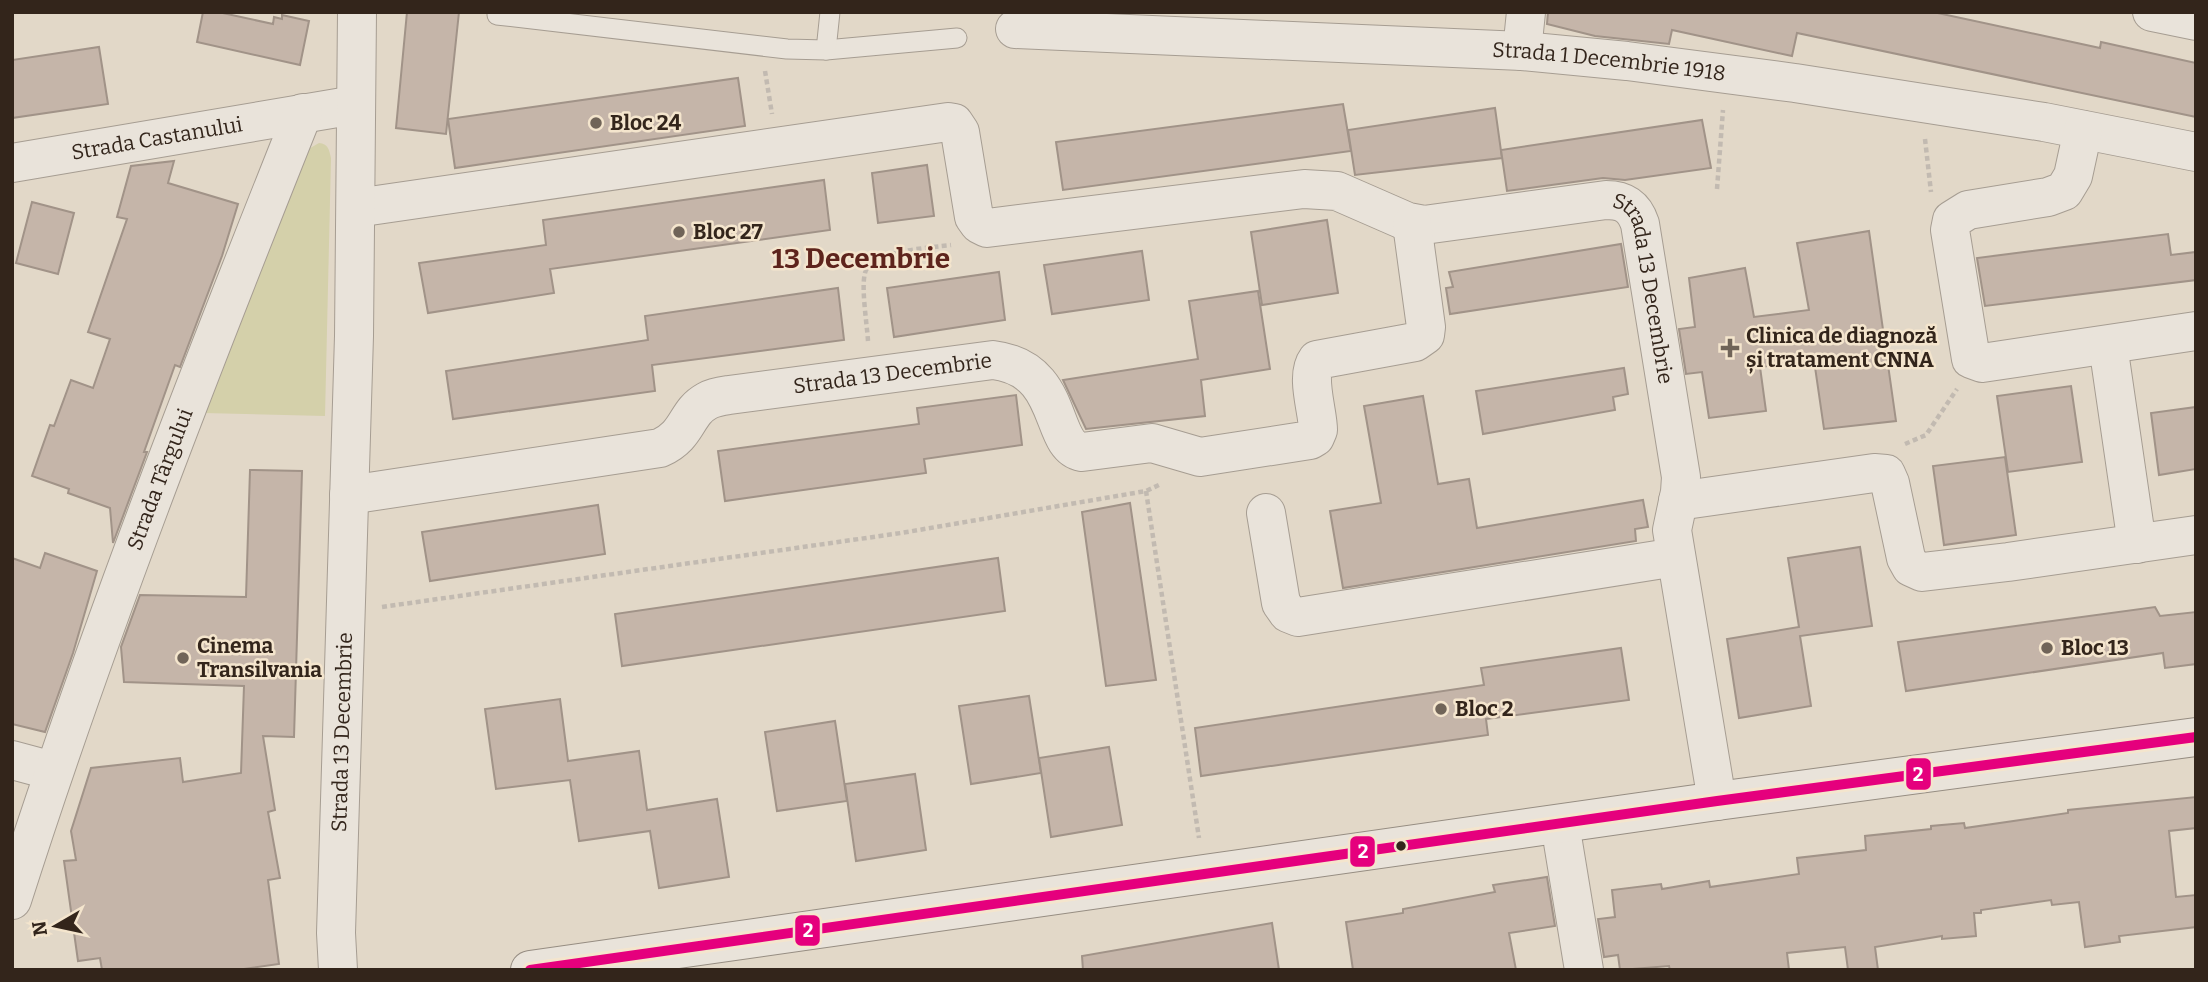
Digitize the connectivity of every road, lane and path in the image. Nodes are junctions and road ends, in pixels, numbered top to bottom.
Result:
1 (357, 12) edge
2 (830, 12) edge
3 (1526, 12) edge
4 (2152, 12) edge
5 (497, 15) dead end
6 (2196, 21) edge
7 (1015, 29) dead end
8 (957, 38) dead end
9 (762, 46) junction
10 (825, 50) junction
11 (1522, 51) junction
12 (1726, 74) junction
13 (1921, 103) junction
14 (355, 105) junction
15 (303, 113) junction
16 (2083, 130) junction
17 (777, 148) junction
18 (2196, 152) edge
19 (12, 163) edge
20 (1717, 189) dead end
21 (356, 208) junction
22 (1412, 223) junction
23 (1950, 224) junction
24 (982, 226) junction
25 (2196, 331) edge
26 (2108, 345) junction
27 (1974, 361) junction
28 (871, 376) junction
29 (1210, 456) junction
30 (1886, 474) junction
31 (1146, 491) junction
32 (349, 495) junction
33 (1678, 501) junction
34 (1266, 513) dead end
35 (2196, 535) edge
36 (2137, 544) junction
37 (1676, 557) junction
38 (345, 612) junction
39 (2196, 737) edge
40 (12, 760) edge
41 (54, 771) junction
42 (1717, 801) junction
43 (1560, 824) junction
44 (1199, 838) dead end
45 (12, 900) edge
46 (338, 970) edge
47 (530, 970) edge
48 (1584, 970) edge

1 - 14 street, Strada 13 Decembrie
2 - 10 lane
3 - 11 street
4 - 6 street
5 - 9 lane
7 - 11 street, Strada 1 Decembrie 1918
8 - 10 lane
9 - 10 lane
9 - 17 path
11 - 12 street, Strada 1 Decembrie 1918
12 - 13 street, Strada 1 Decembrie 1918
12 - 20 path
13 - 16 street, Strada 1 Decembrie 1918
13 - 23 path
14 - 15 street
14 - 21 street, Strada 13 Decembrie
15 - 19 street, Strada Castanului
15 - 41 street, Strada Târgului
16 - 18 street, Strada 1 Decembrie 1918
16 - 23 street
17 - 21 street
17 - 24 street
21 - 32 street, Strada 13 Decembrie
22 - 24 street, Strada 13 Decembrie
22 - 29 street, Strada 13 Decembrie
22 - 33 street, Strada 13 Decembrie
23 - 27 street
24 - 28 path
25 - 26 street
26 - 27 street
26 - 36 street
27 - 30 path
28 - 29 street, Strada 13 Decembrie
28 - 32 street, Strada 13 Decembrie
29 - 31 path
30 - 33 street
30 - 36 street
31 - 38 path
31 - 44 path
32 - 38 street, Strada 13 Decembrie
33 - 37 street, Strada 13 Decembrie
34 - 37 street
35 - 36 street
37 - 42 street, Strada 13 Decembrie
38 - 46 street, Strada 13 Decembrie
39 - 42 street
40 - 41 street
41 - 45 street, Strada Târgului
42 - 43 street
43 - 47 street
43 - 48 street

